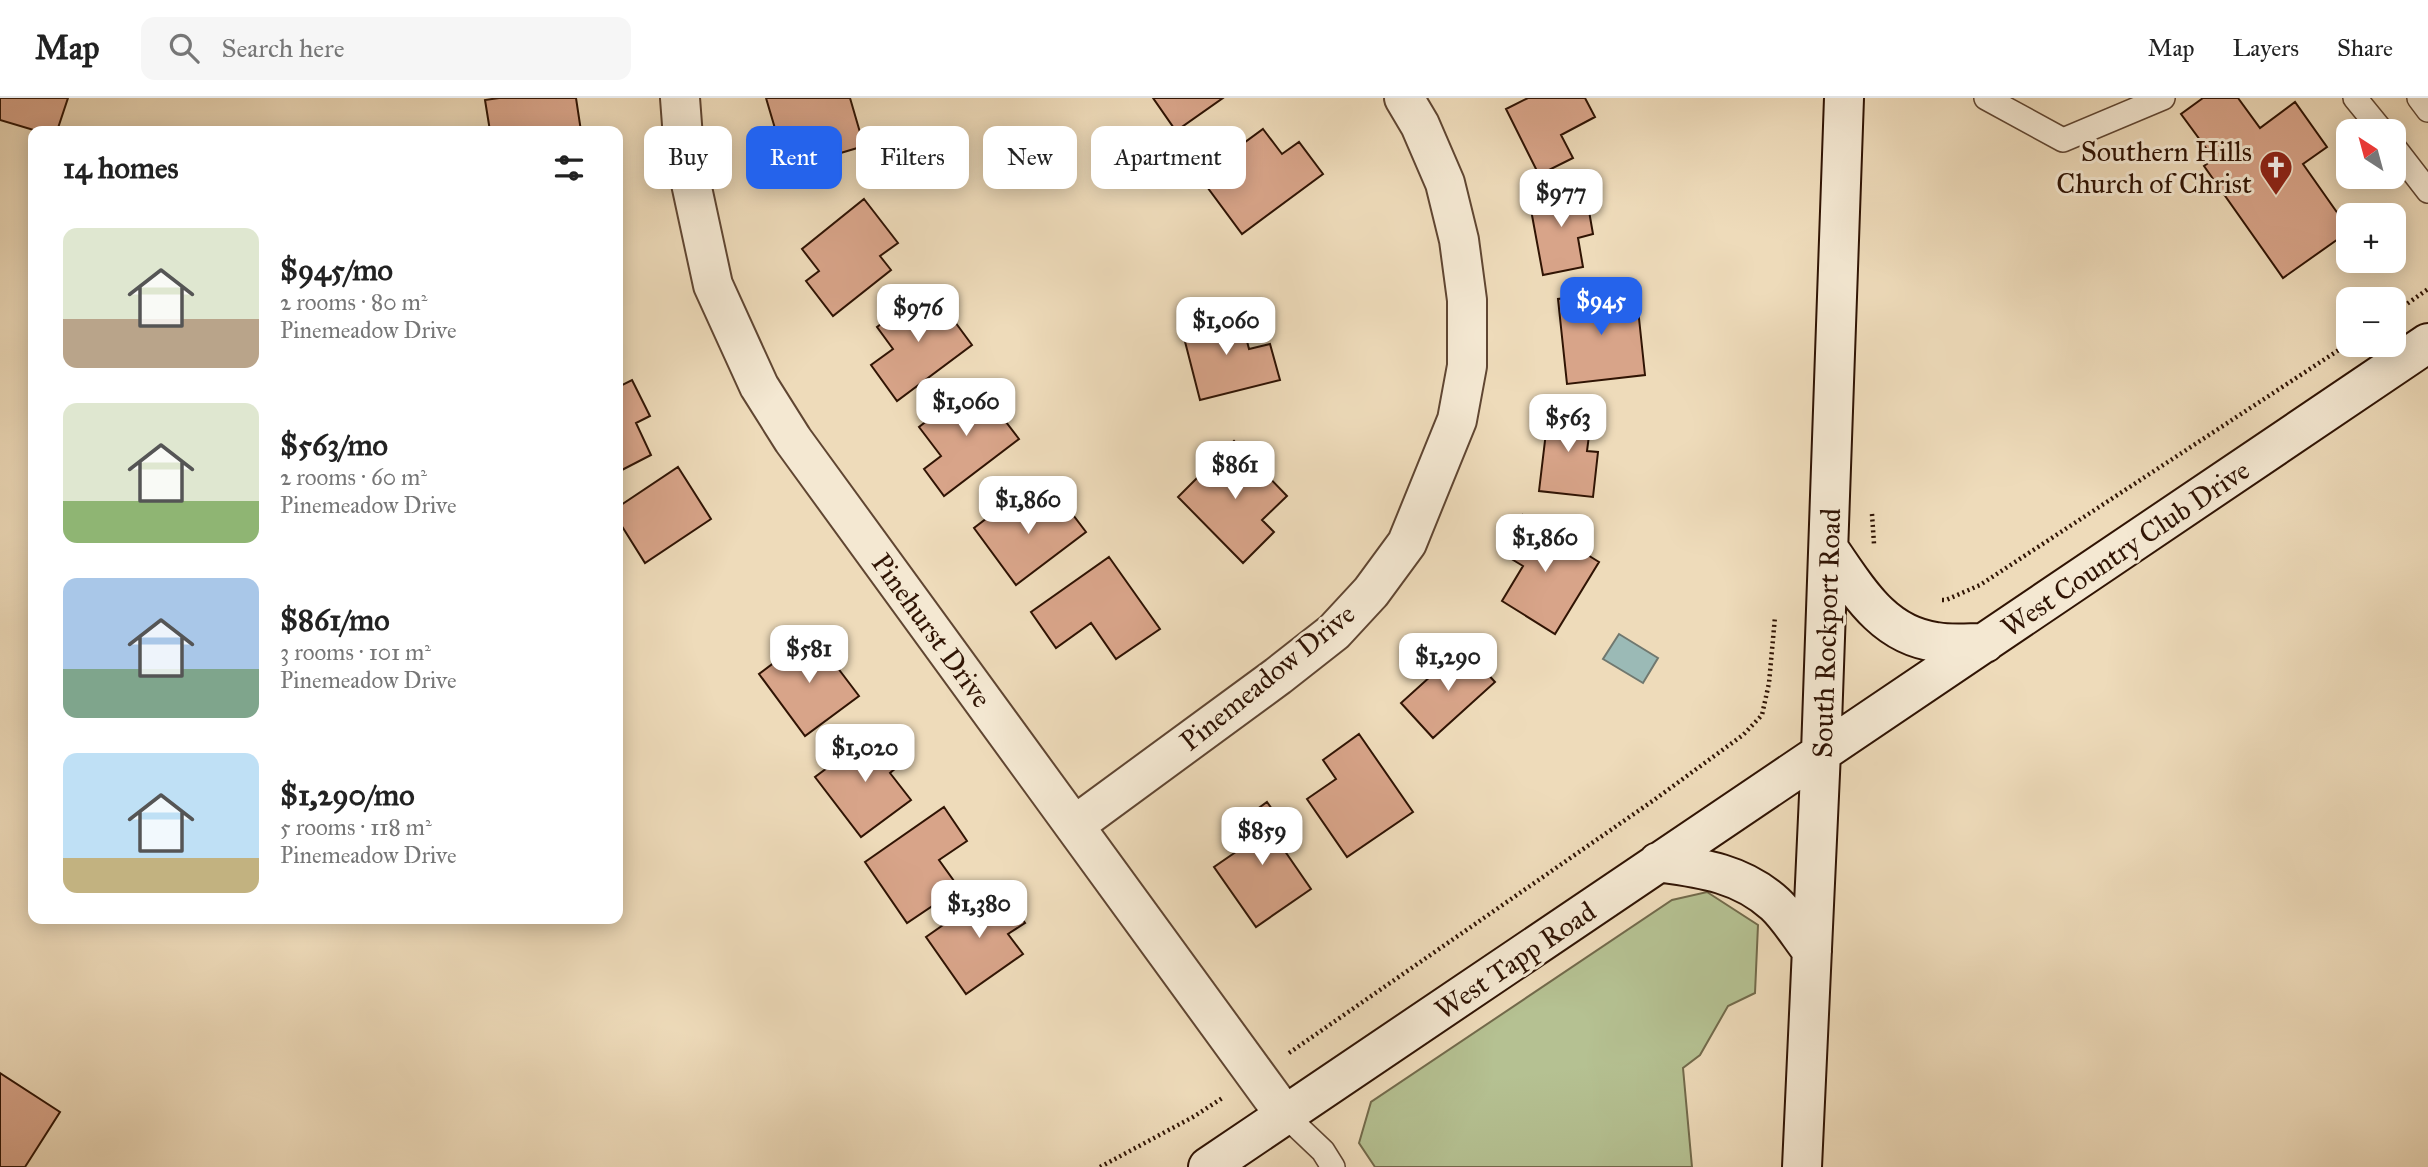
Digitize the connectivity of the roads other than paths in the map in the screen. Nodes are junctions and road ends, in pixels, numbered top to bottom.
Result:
1 (680, 98) edge
2 (1404, 98) edge
3 (1844, 98) edge
4 (1986, 98) edge
5 (2163, 98) edge
6 (2355, 98) edge
7 (2419, 98) edge
8 (2428, 110) edge
9 (2372, 119) edge
10 (2406, 163) edge
11 (2428, 191) edge
12 (2428, 344) edge
13 (1829, 549) junction
14 (1985, 643) junction
15 (1821, 752) junction
16 (1075, 825) junction
17 (1658, 862) junction
18 (1812, 951) junction
19 (1285, 1115) junction
20 (1208, 1167) edge
21 (1334, 1167) edge
22 (1802, 1167) edge

1 - 16 street, Pinehurst Drive
2 - 16 street, Pinemeadow Drive
3 - 13 street, South Rockport Road
4 - 5 lane
6 - 9 lane
7 - 8 lane
10 - 11 lane
12 - 14 street, West Country Club Drive
13 - 14 street
13 - 15 street, South Rockport Road
14 - 15 street, West Country Club Drive
15 - 17 street, West Tapp Road
15 - 18 street, South Rockport Road
16 - 19 street, Pinehurst Drive
17 - 18 street
17 - 19 street, West Tapp Road
18 - 22 street, South Rockport Road
19 - 20 street, West Tapp Road
19 - 21 lane

